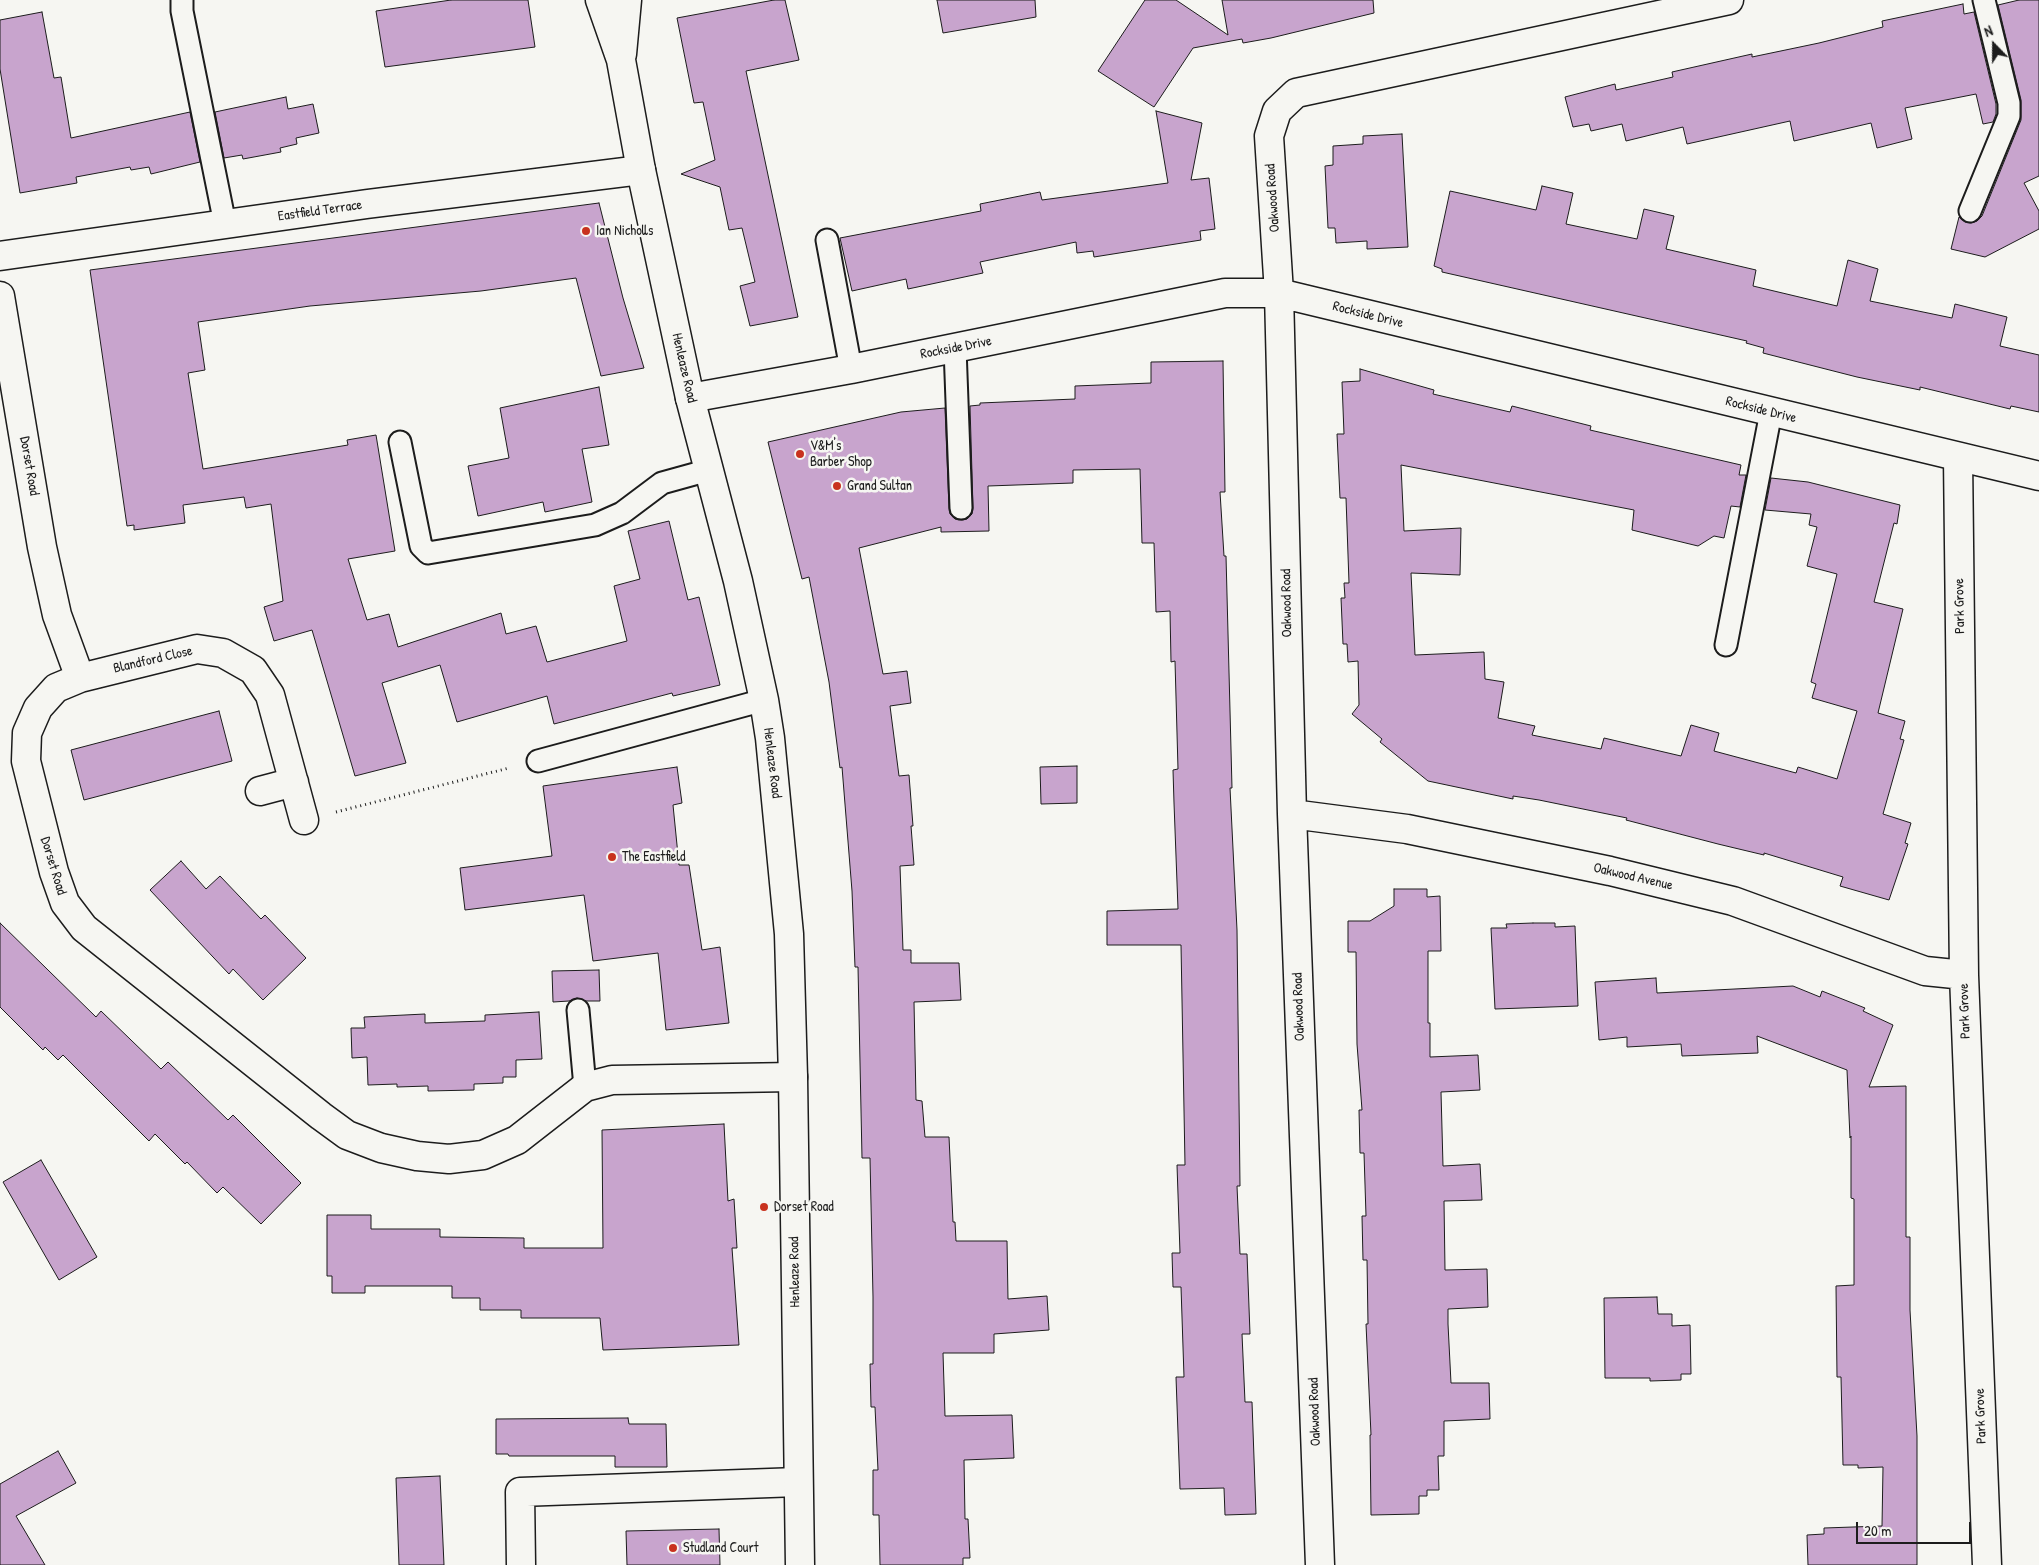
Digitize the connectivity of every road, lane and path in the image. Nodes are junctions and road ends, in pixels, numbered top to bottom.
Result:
1 (182, 0) edge
2 (600, 0) edge
3 (627, 0) edge
4 (1729, 0) edge
5 (1984, 0) edge
6 (621, 60) junction
7 (640, 170) junction
8 (1970, 211) dead end
9 (225, 224) junction
10 (827, 240) dead end
11 (0, 256) edge
12 (1279, 294) junction
13 (0, 296) edge
14 (955, 348) junction
15 (851, 369) junction
16 (690, 398) junction
17 (1771, 412) junction
18 (400, 442) dead end
19 (1958, 457) junction
20 (709, 470) junction
21 (2039, 476) edge
22 (961, 508) dead end
23 (1726, 645) dead end
24 (80, 678) junction
25 (764, 700) junction
26 (538, 760) joint
27 (294, 782) junction
28 (260, 791) dead end
29 (1292, 814) junction
30 (304, 820) joint
31 (1964, 975) junction
32 (578, 1010) dead end
33 (793, 1077) junction
34 (585, 1087) junction
35 (798, 1482) junction
36 (521, 1565) edge
37 (800, 1565) edge
38 (1320, 1565) edge
39 (1987, 1565) edge

1 - 9 lane
2 - 6 street, Henleaze Road
3 - 6 street, Henleaze Road
4 - 12 street, Oakwood Road
5 - 8 lane
6 - 7 street, Henleaze Road
7 - 9 street, Eastfield Terrace
7 - 16 street, Henleaze Road
9 - 11 street, Eastfield Terrace
10 - 15 lane
12 - 14 street, Rockside Drive
12 - 17 street, Rockside Drive
12 - 29 street, Oakwood Road
13 - 24 street, Dorset Road
14 - 15 street, Rockside Drive
14 - 22 lane
15 - 16 street, Rockside Drive
16 - 20 street, Henleaze Road
17 - 19 street, Rockside Drive
17 - 23 lane
18 - 20 lane
19 - 21 street, Rockside Drive
19 - 31 street, Park Grove
20 - 25 street, Henleaze Road
24 - 27 street, Blandford Close
24 - 34 street, Dorset Road
25 - 26 lane
25 - 33 street, Henleaze Road
26 - 30 path
27 - 28 street
27 - 30 street, Blandford Close
29 - 31 street, Oakwood Avenue
29 - 38 street, Oakwood Road
31 - 39 street, Park Grove
32 - 34 lane
33 - 34 street, Dorset Road
33 - 35 street, Henleaze Road
35 - 36 street
35 - 37 street, Henleaze Road

